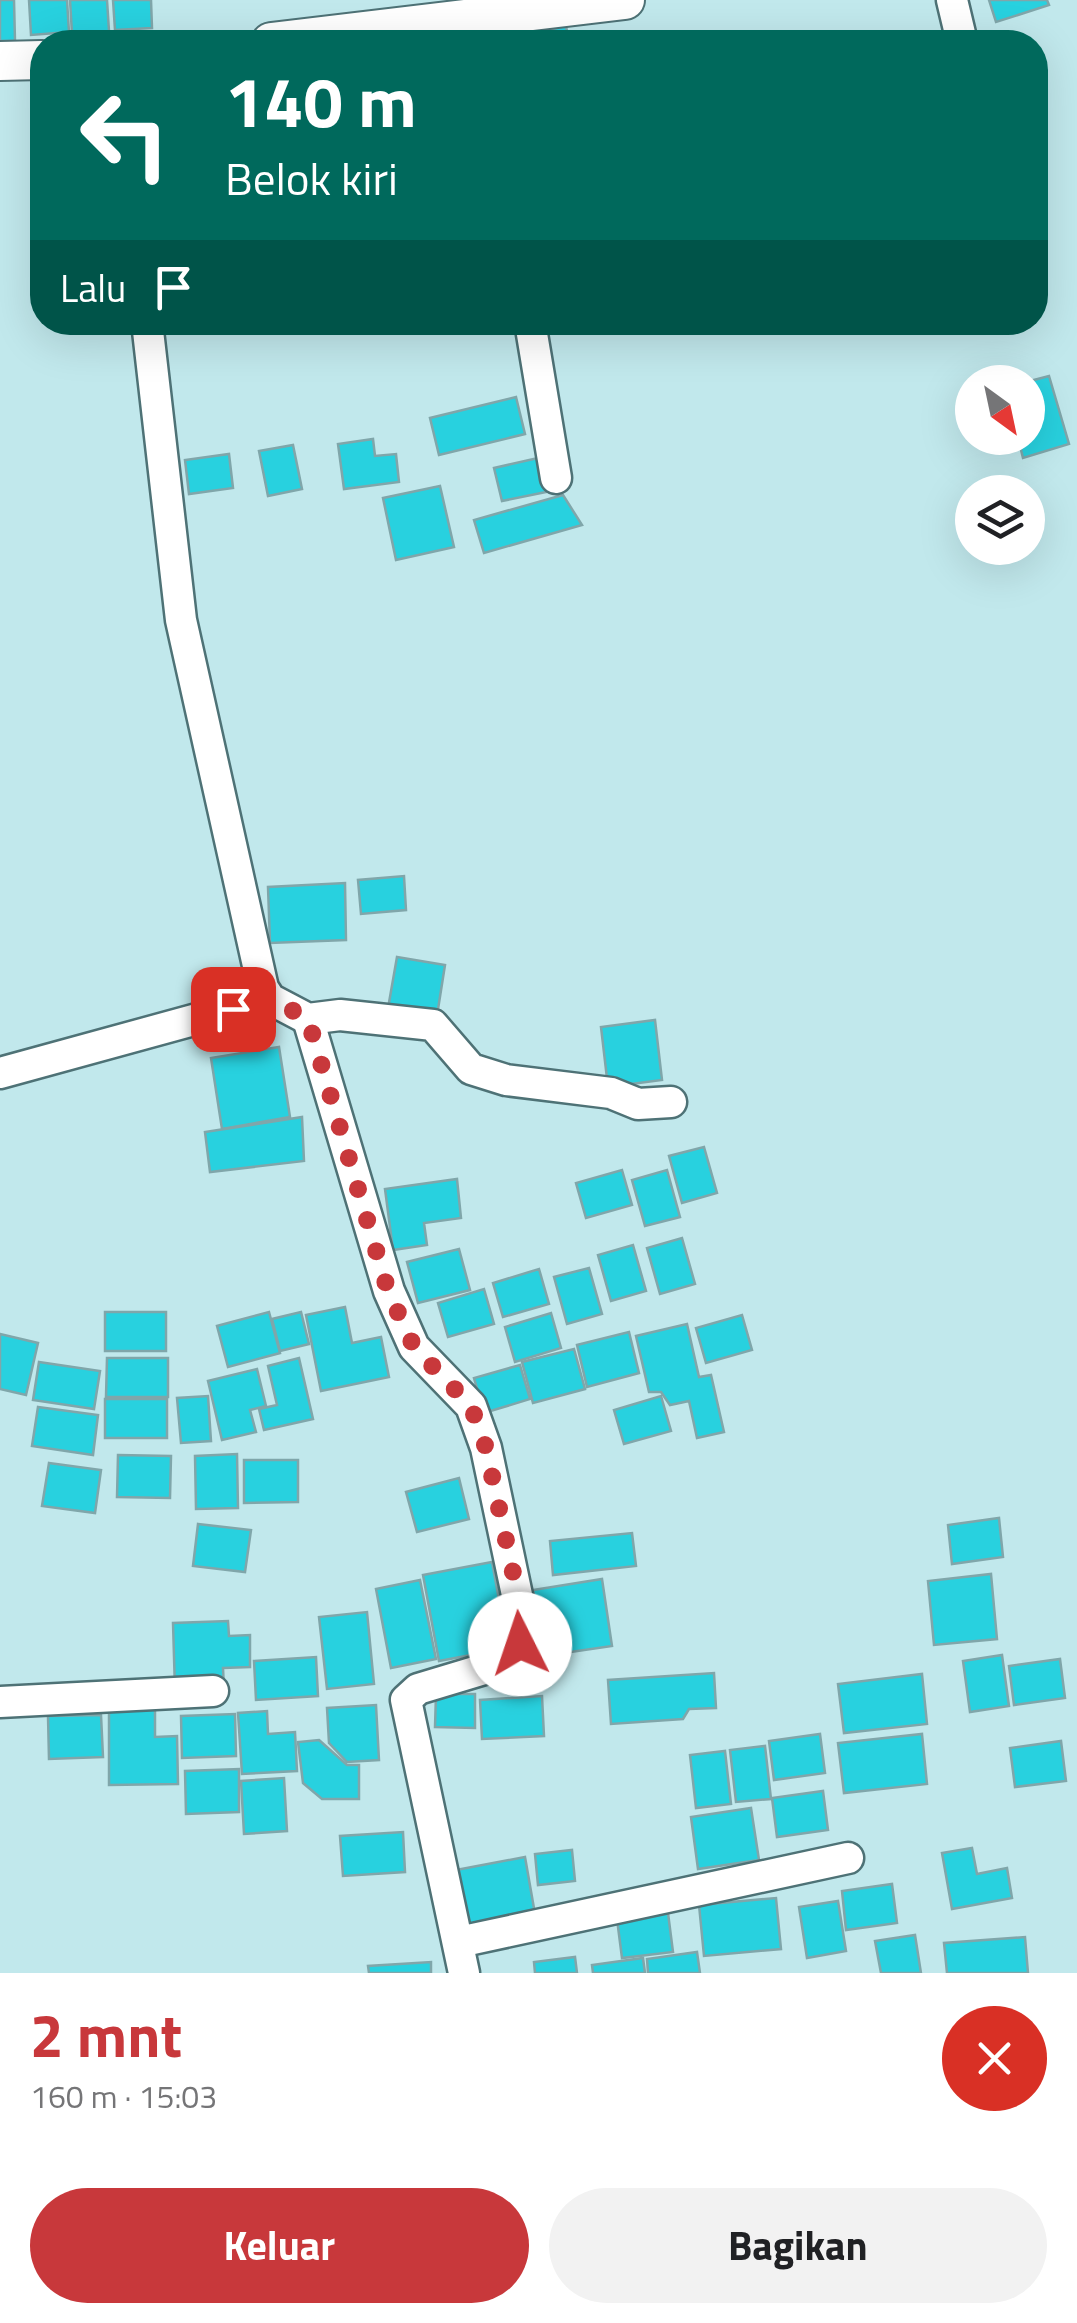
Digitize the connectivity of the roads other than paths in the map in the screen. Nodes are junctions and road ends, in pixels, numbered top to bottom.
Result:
1 (626, 0) edge
2 (952, 0) edge
3 (485, 30) edge
4 (959, 30) edge
5 (30, 60) edge
6 (0, 61) edge
7 (148, 335) edge
8 (532, 335) edge
9 (556, 478) dead end
10 (270, 998) junction
11 (308, 1019) junction
12 (0, 1073) edge
13 (671, 1102) dead end
14 (213, 1692) dead end
15 (0, 1702) edge
16 (848, 1858) dead end
17 (459, 1942) junction
18 (464, 1973) edge

1 - 3 street
2 - 4 street
5 - 6 street
7 - 10 street
8 - 9 street
10 - 11 street
10 - 12 street
11 - 13 street
11 - 17 street
14 - 15 street
16 - 17 street
17 - 18 street

